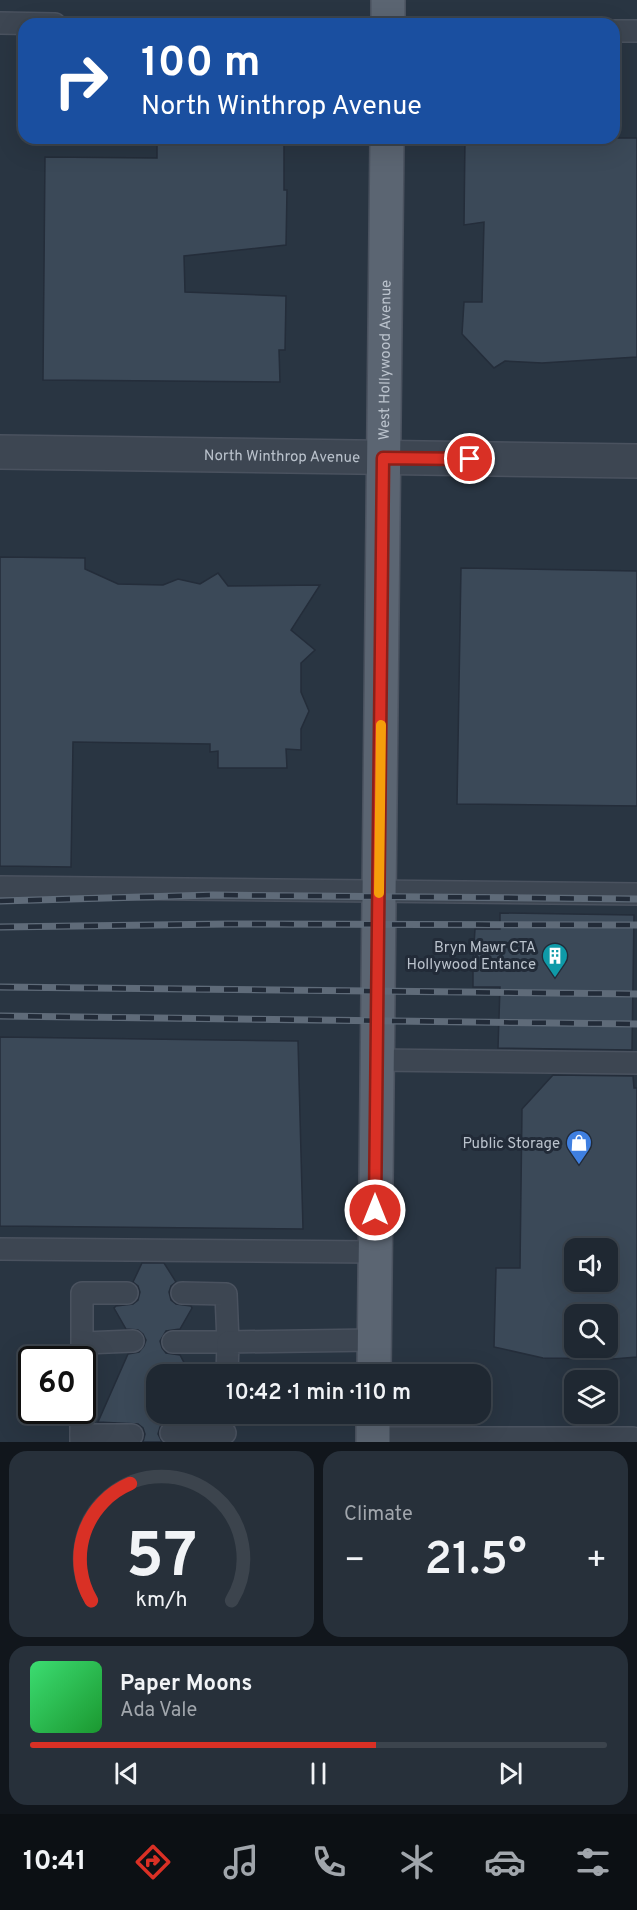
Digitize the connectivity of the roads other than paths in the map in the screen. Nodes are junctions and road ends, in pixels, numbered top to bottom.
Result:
1 (388, 0) edge
2 (388, 18) edge
3 (0, 23) edge
4 (18, 23) edge
5 (620, 31) edge
6 (637, 31) edge
7 (387, 144) edge
8 (0, 452) edge
9 (383, 458) junction
10 (637, 461) edge
11 (0, 887) edge
12 (379, 891) junction
13 (637, 894) edge
14 (375, 1060) junction
15 (637, 1063) edge
16 (0, 1249) edge
17 (375, 1252) junction
18 (128, 1293) dead end
19 (183, 1293) dead end
20 (374, 1340) junction
21 (133, 1341) dead end
22 (172, 1342) dead end
23 (228, 1342) junction
24 (84, 1343) junction
25 (84, 1346) edge
26 (227, 1364) edge
27 (374, 1364) edge
28 (225, 1429) edge
29 (373, 1431) edge
30 (171, 1433) dead end
31 (132, 1435) dead end
32 (81, 1439) edge
33 (632, 1442) edge

1 - 2 main road
3 - 4 lane
5 - 6 lane
7 - 9 main road, West Hollywood Avenue
8 - 9 street, North Winthrop Avenue
9 - 10 street, North Winthrop Avenue
9 - 12 main road, West Hollywood Avenue
11 - 12 lane
12 - 13 lane
12 - 14 main road, West Hollywood Avenue
14 - 15 lane
14 - 17 main road, West Hollywood Avenue
16 - 17 lane
17 - 20 main road, West Hollywood Avenue
18 - 24 lane
19 - 23 lane
20 - 23 lane
20 - 27 main road, West Hollywood Avenue
21 - 24 lane
22 - 23 lane
23 - 26 lane
24 - 25 lane
28 - 30 lane
29 - 33 lane
31 - 32 lane

